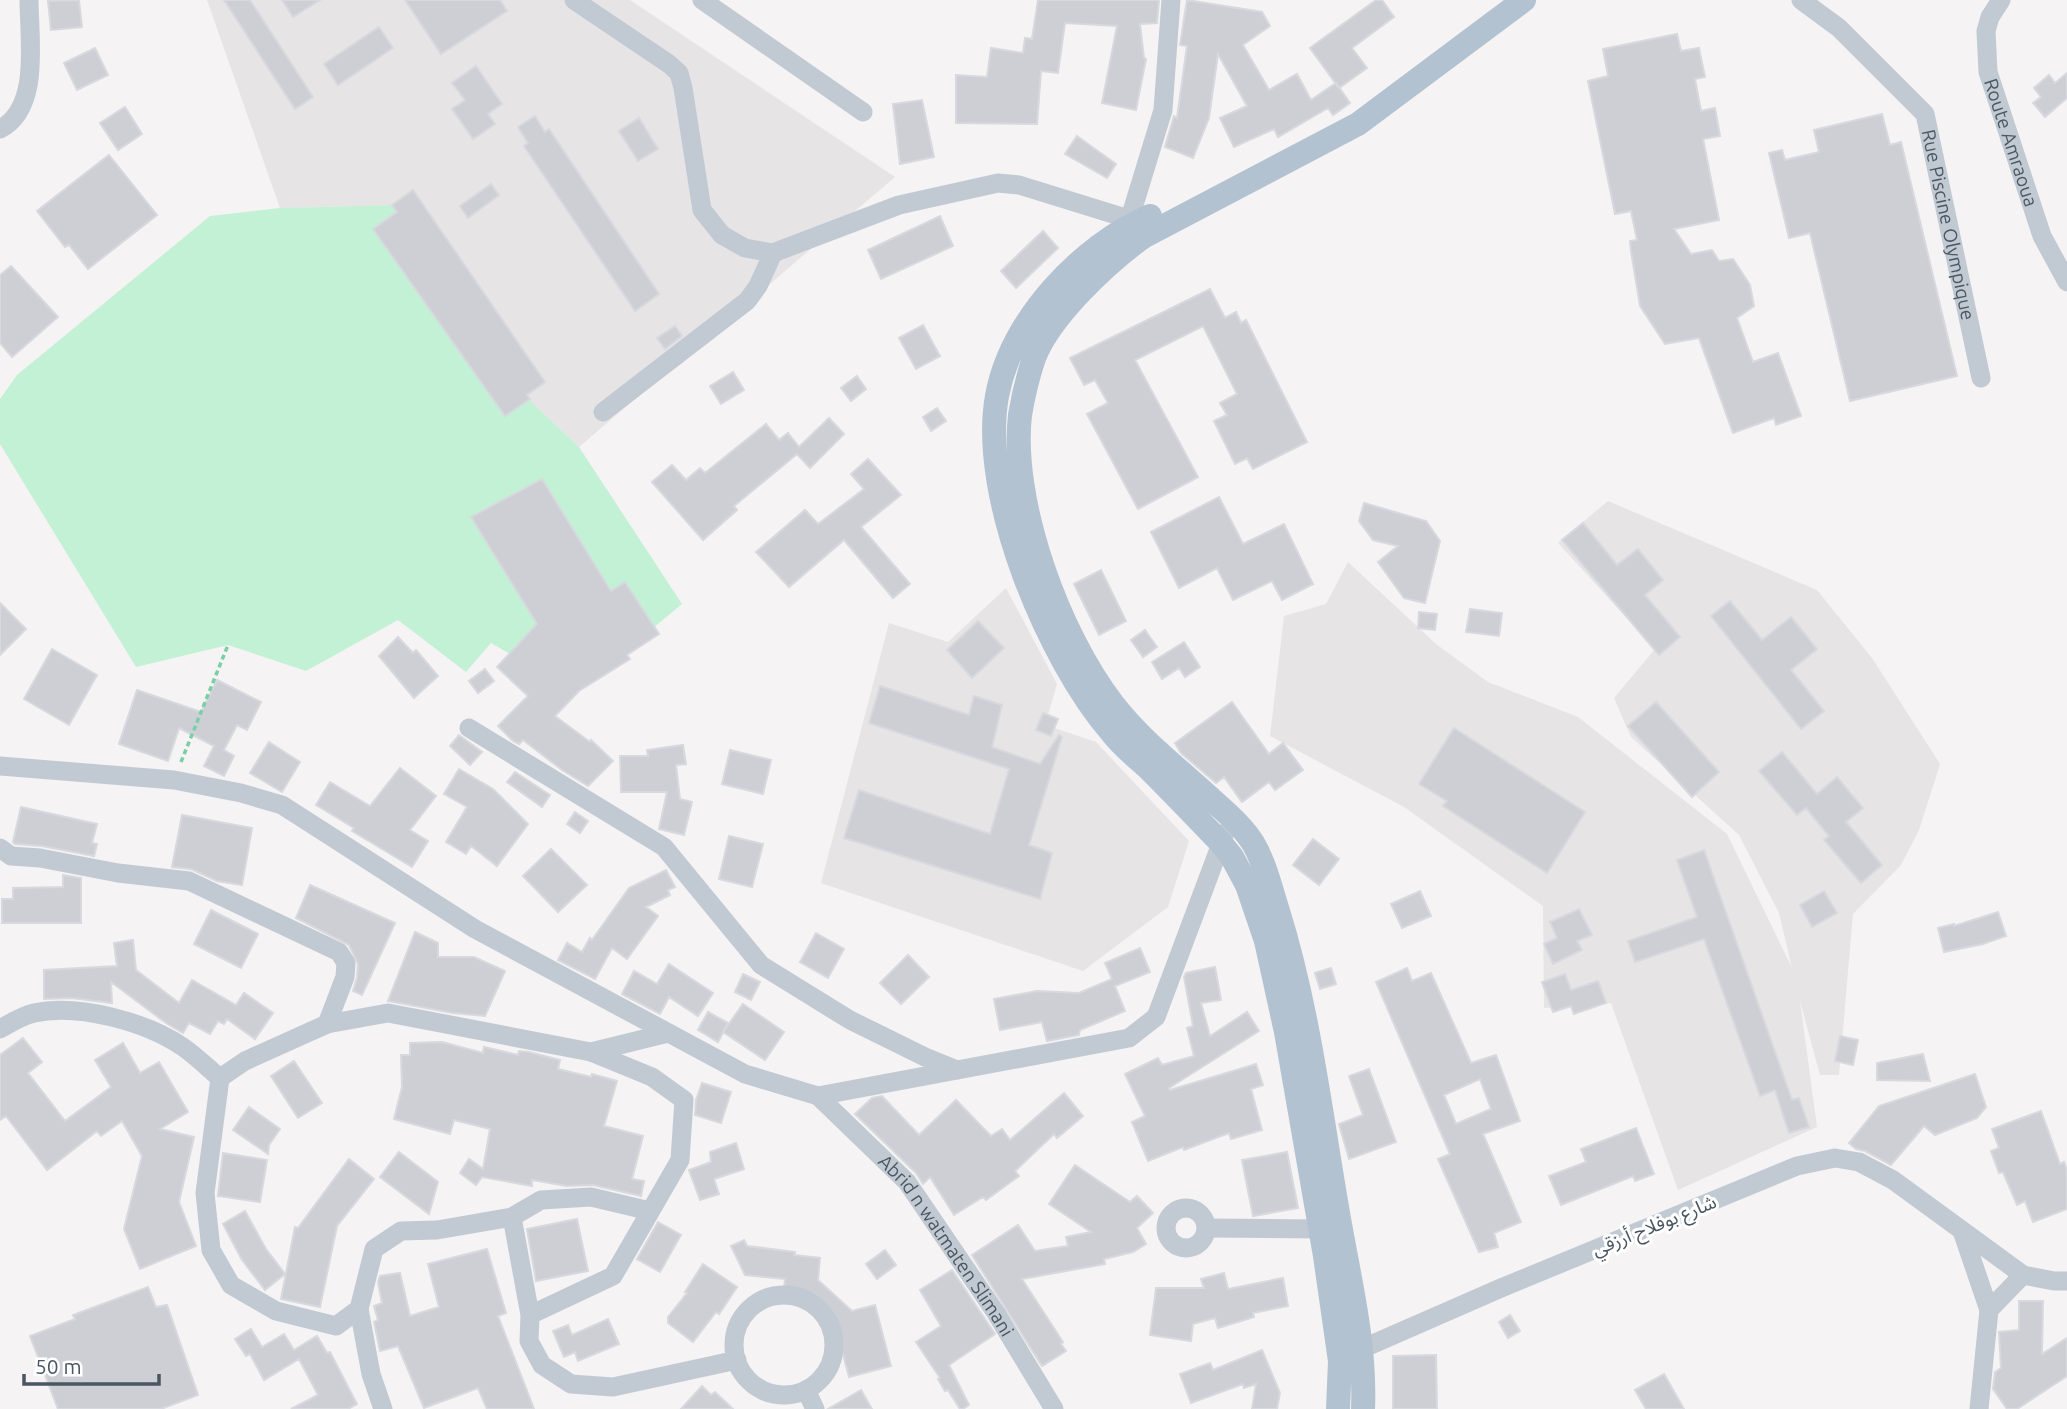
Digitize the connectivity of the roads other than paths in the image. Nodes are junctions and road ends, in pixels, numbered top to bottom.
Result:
1 (29, 0) edge
2 (574, 0) edge
3 (702, 0) edge
4 (1171, 0) edge
5 (1524, 0) edge
6 (1801, 0) edge
7 (2001, 0) edge
8 (863, 112) dead end
9 (0, 129) edge
10 (1128, 232) junction
11 (773, 253) junction
12 (2067, 282) edge
13 (1981, 378) dead end
14 (603, 412) dead end
15 (469, 729) dead end
16 (0, 766) edge
17 (1233, 819) junction
18 (1220, 842) junction
19 (0, 848) edge
20 (327, 1024) junction
21 (0, 1029) edge
22 (668, 1033) junction
23 (592, 1052) junction
24 (957, 1070) junction
25 (220, 1078) junction
26 (818, 1096) junction
27 (650, 1211) junction
28 (513, 1217) junction
29 (1207, 1228) dead end
30 (1320, 1229) junction
31 (1962, 1231) junction
32 (2023, 1275) junction
33 (2067, 1281) edge
34 (359, 1309) junction
35 (1989, 1310) junction
36 (530, 1315) junction
37 (1350, 1354) junction
38 (737, 1360) junction
39 (806, 1390) junction
40 (383, 1409) edge
41 (815, 1409) edge
42 (1054, 1409) edge
43 (1338, 1409) edge
44 (1363, 1409) edge
45 (1979, 1409) edge

1 - 9 street
2 - 11 street
3 - 8 street
4 - 10 street
5 - 10 main road
6 - 13 street, Rue Piscine Olympique
7 - 12 street, Route Amraoua
10 - 11 street
10 - 17 main road
10 - 18 main road
11 - 14 street
15 - 24 street
16 - 22 street
17 - 18 street
17 - 37 main road
18 - 24 street
18 - 30 main road
19 - 20 street
20 - 23 street
20 - 25 street
21 - 25 street
22 - 23 street
22 - 26 street
23 - 27 street
24 - 26 street
25 - 34 street
26 - 42 street, Abrid n watmaten Slimani
27 - 28 street
27 - 36 street
28 - 34 street
28 - 36 street
29 - 30 street
30 - 37 main road
31 - 32 street, شارع بوفلاح أرزقي
31 - 35 street
31 - 37 street, شارع بوفلاح أرزقي
32 - 33 street
32 - 35 street
34 - 40 street
35 - 45 street
36 - 38 street
37 - 43 main road
37 - 44 main road
38 - 39 street
38 - 39 street
39 - 41 street

